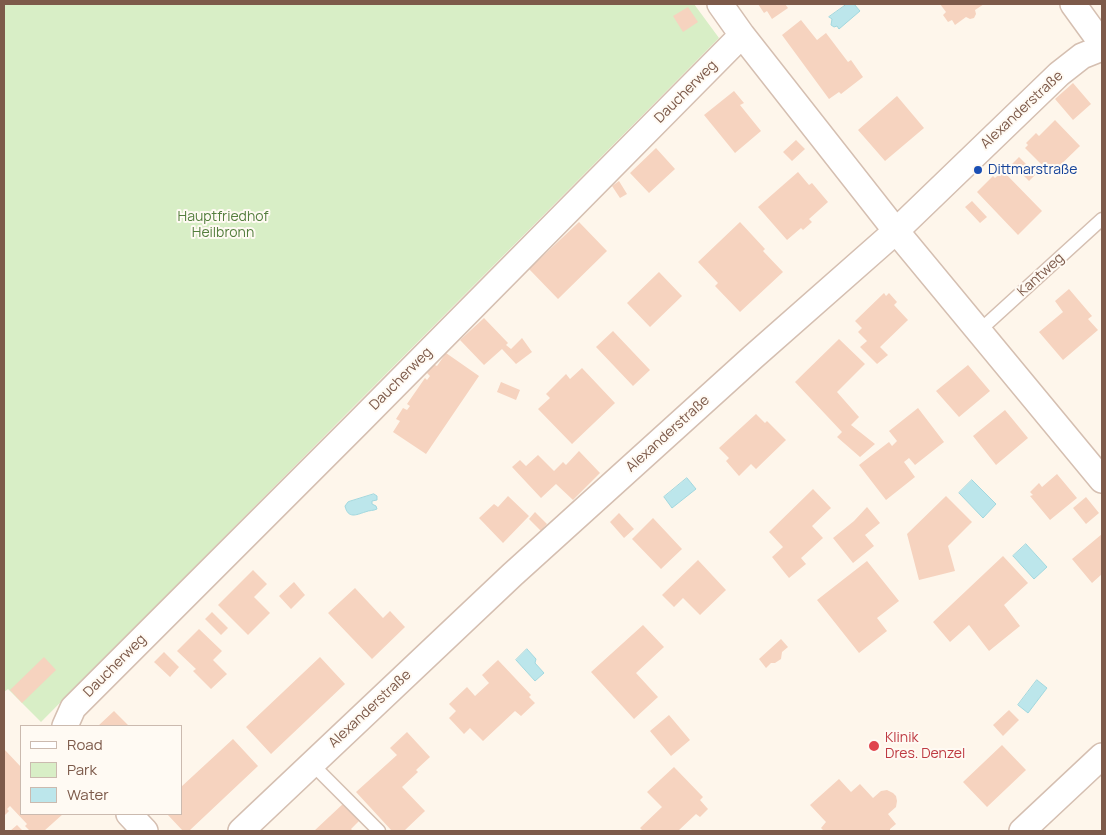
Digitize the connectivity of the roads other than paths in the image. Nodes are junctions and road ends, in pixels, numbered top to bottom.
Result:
1 (720, 4) edge
2 (1073, 4) edge
3 (742, 35) junction
4 (1102, 44) edge
5 (1102, 48) edge
6 (1102, 219) edge
7 (896, 231) junction
8 (980, 331) junction
9 (1102, 480) edge
10 (65, 725) edge
11 (1102, 756) edge
12 (312, 764) junction
13 (130, 815) edge
14 (145, 831) edge
15 (241, 831) edge
16 (379, 831) edge
17 (1022, 831) edge

1 - 3 street
2 - 4 street
3 - 7 street
3 - 10 street, Daucherweg
5 - 7 street, Alexanderstraße
6 - 8 lane, Kantweg
7 - 8 street
7 - 12 street, Alexanderstraße
8 - 9 street
11 - 17 street
12 - 15 street, Alexanderstraße
12 - 16 lane
13 - 14 street

